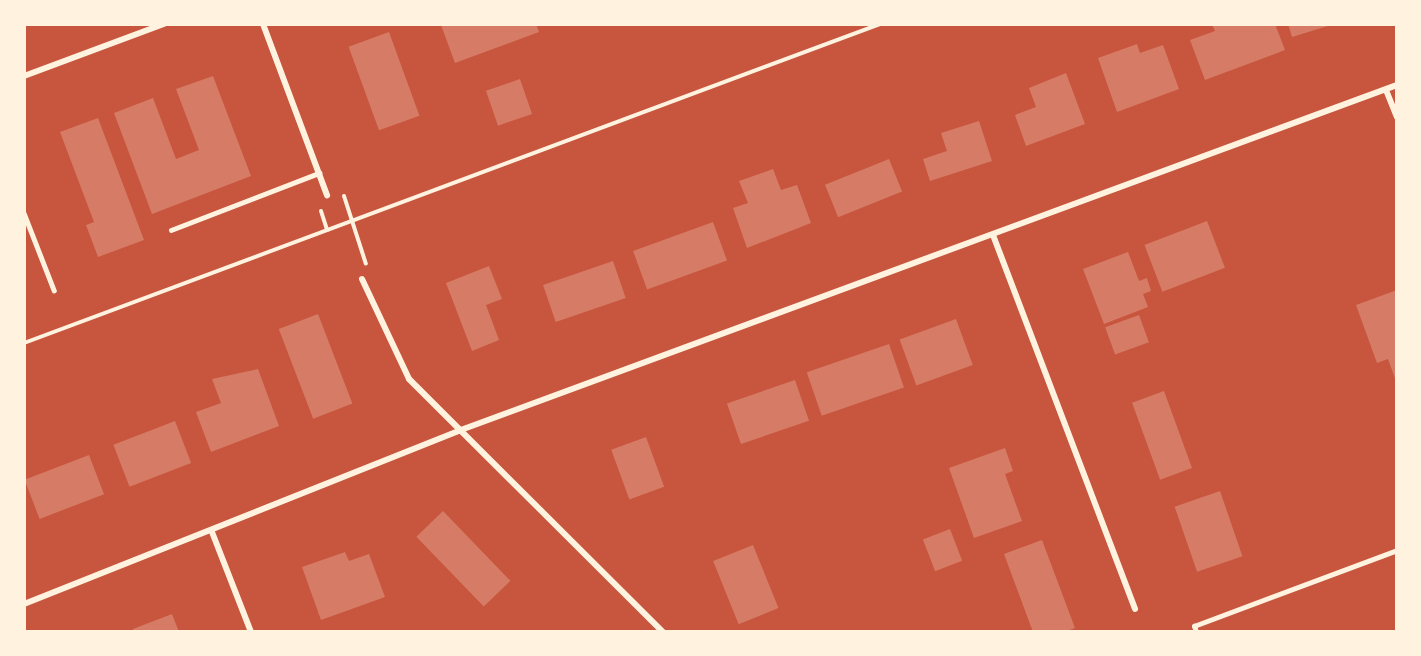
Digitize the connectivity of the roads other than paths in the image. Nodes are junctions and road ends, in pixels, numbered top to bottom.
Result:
1 (164, 24) edge
2 (263, 24) edge
3 (24, 76) edge
4 (1397, 85) edge
5 (1386, 90) junction
6 (1397, 117) edge
7 (319, 172) junction
8 (327, 195) road end
9 (24, 213) edge
10 (171, 230) dead end
11 (993, 235) junction
12 (362, 279) road end
13 (54, 290) dead end
14 (458, 431) junction
15 (212, 532) junction
16 (1397, 550) edge
17 (24, 604) edge
18 (1135, 609) dead end
19 (251, 632) edge
20 (663, 632) edge
21 (1196, 632) edge

1 - 3 street
2 - 7 street
4 - 5 street
5 - 6 street
5 - 11 street
7 - 8 street
7 - 10 lane
9 - 13 lane
11 - 14 street
11 - 18 street
12 - 14 street
14 - 15 street
14 - 20 street
15 - 17 street
15 - 19 street
16 - 21 lane

